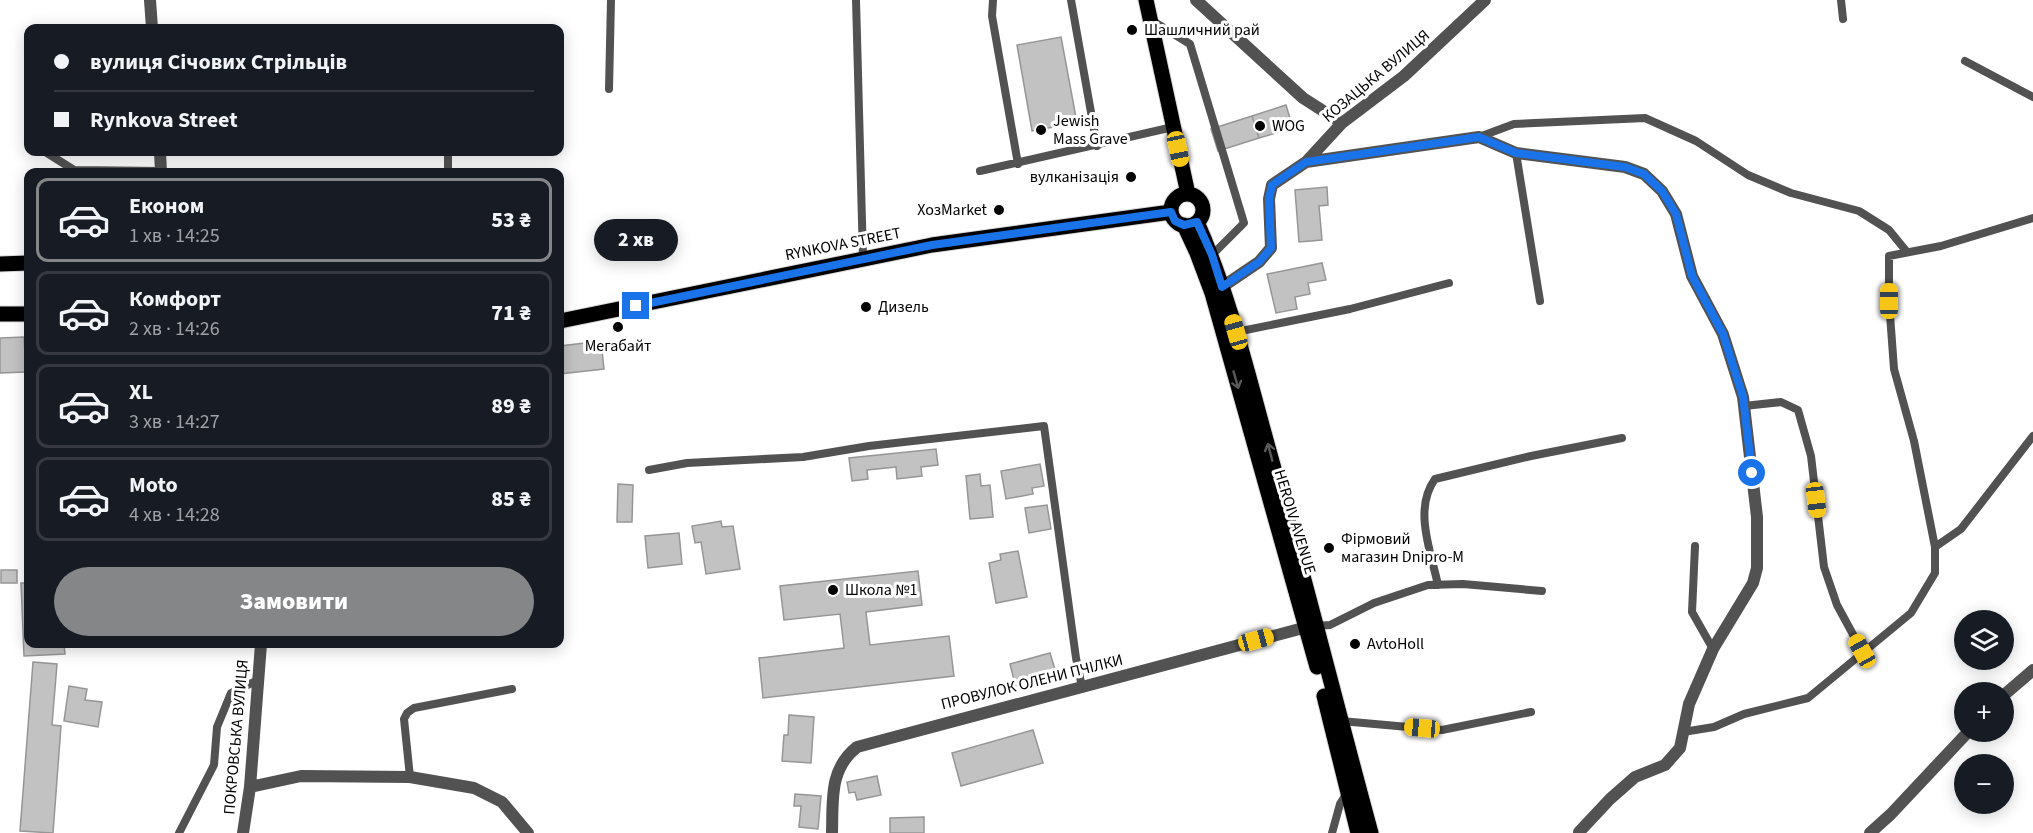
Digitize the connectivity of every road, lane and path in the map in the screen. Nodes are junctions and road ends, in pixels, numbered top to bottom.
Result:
1 (150, 0) edge
2 (611, 0) edge
3 (856, 0) edge
4 (993, 0) edge
5 (1071, 0) edge
6 (1146, 0) edge
7 (1196, 0) edge
8 (1485, 0) edge
9 (1841, 0) edge
10 (1149, 19) junction
11 (1843, 19) dead end
12 (152, 24) edge
13 (1965, 61) dead end
14 (609, 89) dead end
15 (2033, 97) edge
16 (1342, 123) junction
17 (1173, 127) junction
18 (1479, 137) junction
19 (1097, 146) junction
20 (1516, 153) junction
21 (52, 156) edge
22 (1306, 162) junction
23 (1018, 164) junction
24 (71, 168) edge
25 (980, 171) dead end
26 (1188, 194) junction
27 (1171, 212) junction
28 (2033, 218) edge
29 (1190, 224) junction
30 (1907, 252) junction
31 (1212, 255) junction
32 (863, 258) junction
33 (24, 262) edge
34 (0, 264) edge
35 (1449, 283) dead end
36 (1222, 287) junction
37 (1540, 301) dead end
38 (0, 314) edge
39 (24, 314) edge
40 (564, 320) edge
41 (1236, 332) junction
42 (1744, 406) junction
43 (2033, 436) edge
44 (1622, 438) dead end
45 (648, 470) dead end
46 (1695, 546) dead end
47 (1935, 547) junction
48 (1438, 585) junction
49 (1542, 591) dead end
50 (1312, 627) junction
51 (261, 648) edge
52 (1713, 649) junction
53 (1862, 651) junction
54 (2033, 670) edge
55 (258, 680) junction
56 (2014, 686) edge
57 (1082, 687) junction
58 (512, 689) dead end
59 (1531, 712) dead end
60 (1341, 722) junction
61 (1683, 732) junction
62 (1959, 742) edge
63 (410, 777) junction
64 (250, 787) junction
65 (1352, 788) junction
66 (179, 833) edge
67 (243, 833) edge
68 (528, 833) edge
69 (832, 833) edge
70 (1332, 833) edge
71 (1358, 833) edge
72 (1371, 833) edge
73 (1579, 833) edge
74 (1870, 833) edge

1 - 12 street
2 - 14 lane
3 - 32 lane
4 - 23 lane
5 - 19 lane
6 - 10 main road
7 - 16 street
8 - 16 street, КОЗАЦЬКА ВУЛИЦЯ
9 - 11 lane
10 - 17 main road
10 - 31 lane
13 - 15 lane
16 - 22 street, КОЗАЦЬКА ВУЛИЦЯ
17 - 19 lane
17 - 26 main road
18 - 20 street
18 - 22 street
18 - 30 lane
19 - 23 lane
20 - 37 lane
20 - 42 street
21 - 24 lane
22 - 36 street, КОЗАЦЬКА ВУЛИЦЯ
23 - 25 lane
26 - 27 main road
26 - 29 main road
27 - 29 main road
27 - 32 main road, RYNKOVA STREET
28 - 30 lane
29 - 31 main road, HEROIV AVENUE
29 -> 50 main road, HEROIV AVENUE
30 - 47 lane
31 - 36 main road, HEROIV AVENUE
32 - 40 main road, RYNKOVA STREET
33 - 34 main road
35 - 41 lane
36 - 41 main road, HEROIV AVENUE
38 - 39 main road
50 -> 41 main road, HEROIV AVENUE
42 - 52 street
42 - 53 lane
43 - 47 lane
44 - 48 lane
45 - 57 lane
46 - 52 lane
47 - 53 lane
48 - 49 lane
48 - 50 lane
50 - 57 street, ПРОВУЛОК ОЛЕНИ ПЧІЛКИ
50 - 60 main road, HEROIV AVENUE
50 - 65 main road, HEROIV AVENUE
51 - 55 street, ПОКРОВСЬКА ВУЛИЦЯ
52 - 61 street
53 - 61 lane
54 - 56 street
55 - 64 street, ПОКРОВСЬКА ВУЛИЦЯ
55 - 66 lane
57 - 69 street, ПРОВУЛОК ОЛЕНИ ПЧІЛКИ
58 - 63 lane
59 - 60 lane
60 - 65 main road, HEROIV AVENUE
61 - 73 street
62 - 74 street
63 - 64 street
63 - 68 street
64 - 67 street, ПОКРОВСЬКА ВУЛИЦЯ
65 - 70 lane
65 - 71 main road, HEROIV AVENUE
65 - 72 main road, HEROIV AVENUE

